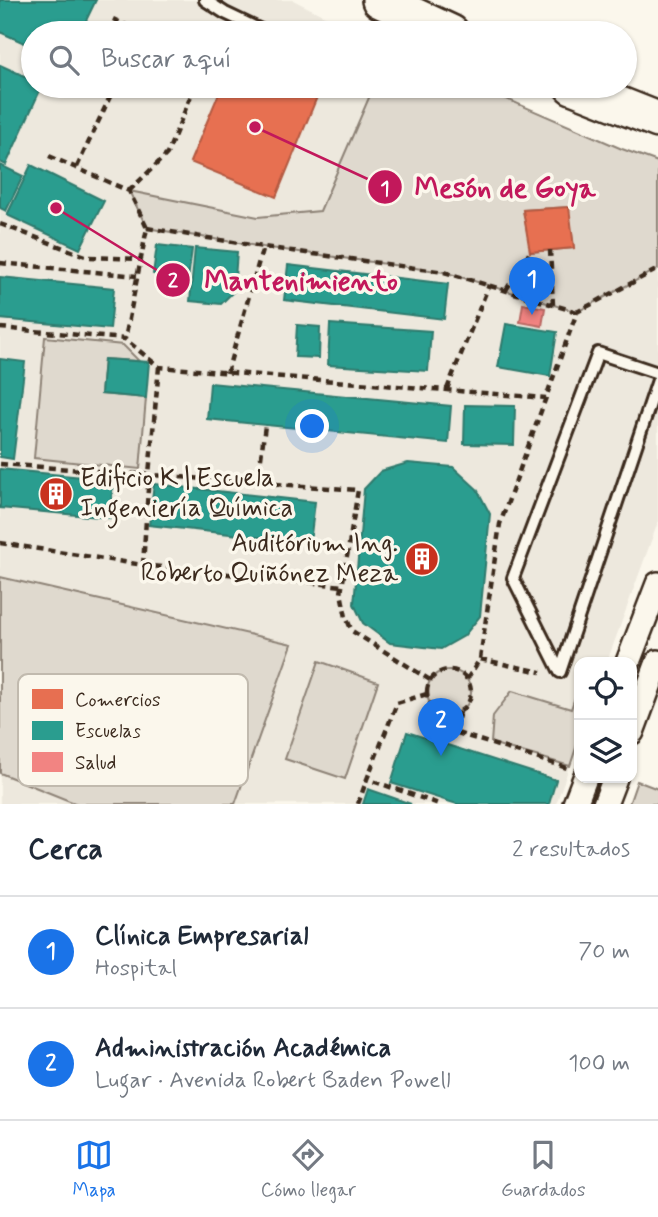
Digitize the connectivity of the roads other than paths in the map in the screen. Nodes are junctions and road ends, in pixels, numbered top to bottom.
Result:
1 (205, 0) edge
2 (380, 0) edge
3 (242, 21) edge
4 (418, 21) edge
5 (602, 98) edge
6 (658, 120) edge
7 (658, 373) edge
8 (658, 380) edge
9 (658, 583) edge
10 (649, 637) edge
11 (632, 657) edge
12 (658, 662) edge
13 (636, 720) edge
14 (580, 783) edge
15 (613, 783) edge
16 (575, 804) edge
17 (605, 804) edge

1 - 3 lane
2 - 4 main road
5 - 6 main road
7 - 8 lane
9 - 10 street
10 - 11 street
12 - 13 street
14 - 16 street
15 - 17 street

